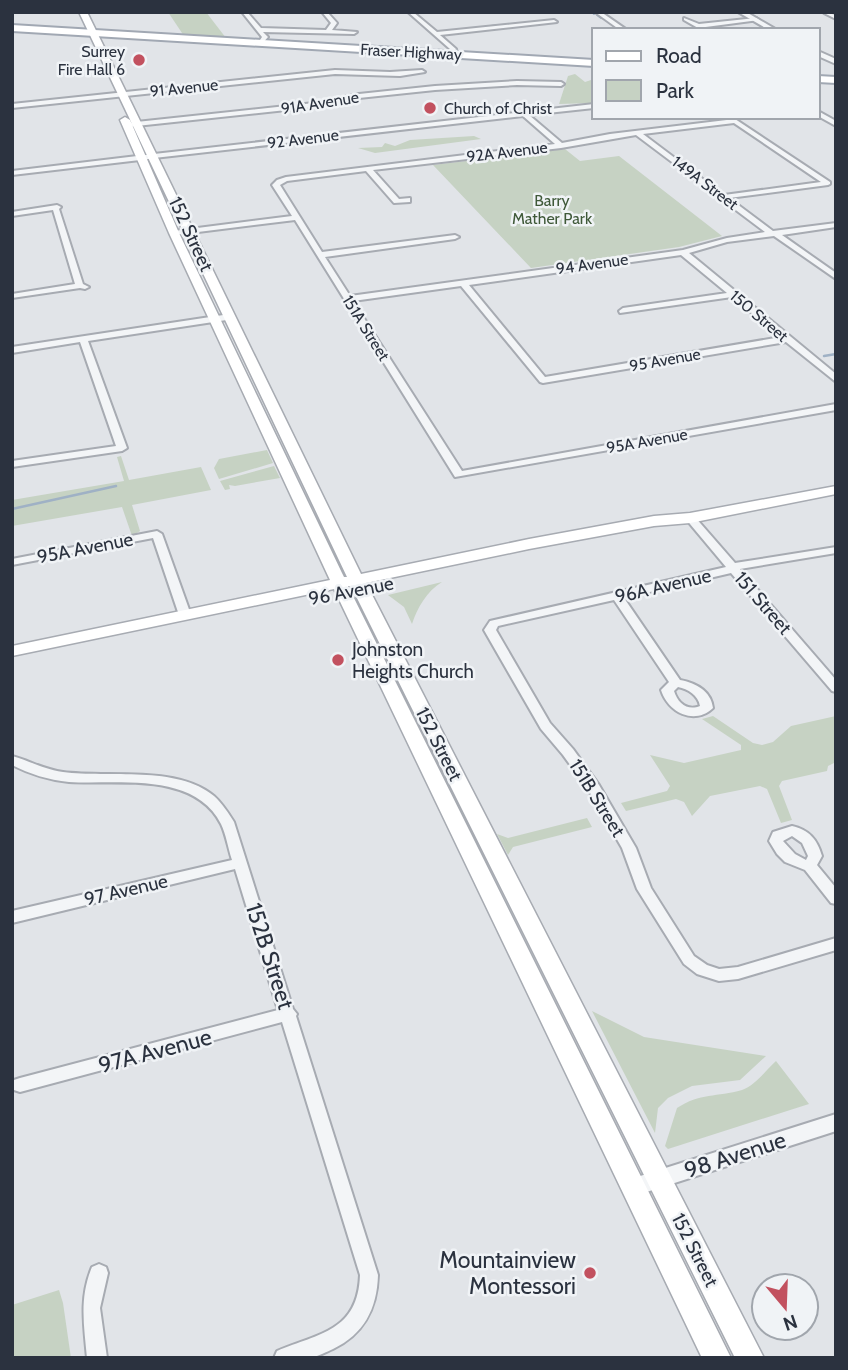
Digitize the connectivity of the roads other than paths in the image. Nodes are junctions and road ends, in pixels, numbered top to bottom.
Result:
1 (72, 12) edge
2 (83, 12) edge
3 (244, 12) edge
4 (324, 12) edge
5 (424, 12) edge
6 (597, 12) edge
7 (741, 12) edge
8 (826, 12) edge
9 (411, 13) edge
10 (836, 17) edge
11 (686, 19) dead end
12 (756, 20) junction
13 (554, 22) dead end
14 (621, 28) edge
15 (770, 28) edge
16 (16, 29) edge
17 (258, 30) junction
18 (328, 31) junction
19 (354, 32) dead end
20 (88, 33) junction
21 (435, 34) junction
22 (228, 41) junction
23 (261, 43) junction
24 (820, 54) edge
25 (450, 55) junction
26 (836, 62) edge
27 (592, 63) edge
28 (104, 66) junction
29 (422, 72) dead end
30 (398, 76) junction
31 (561, 84) dead end
32 (410, 91) junction
33 (118, 95) junction
34 (12, 106) edge
35 (592, 106) edge
36 (524, 114) junction
37 (820, 114) edge
38 (836, 124) edge
39 (132, 125) junction
40 (639, 133) junction
41 (561, 145) junction
42 (154, 156) junction
43 (140, 158) junction
44 (368, 169) junction
45 (12, 173) edge
46 (279, 181) joint
47 (723, 197) junction
48 (407, 200) dead end
49 (56, 208) joint
50 (12, 214) edge
51 (297, 218) junction
52 (836, 225) edge
53 (190, 231) junction
54 (174, 233) junction
55 (773, 233) junction
56 (455, 237) dead end
57 (683, 251) junction
58 (320, 255) junction
59 (836, 277) edge
60 (463, 283) junction
61 (83, 287) joint
62 (733, 294) junction
63 (12, 296) edge
64 (348, 299) junction
65 (623, 311) dead end
66 (223, 318) junction
67 (83, 339) junction
68 (788, 339) junction
69 (12, 350) edge
70 (836, 379) edge
71 (836, 407) edge
72 (12, 464) edge
73 (286, 470) junction
74 (305, 473) junction
75 (459, 475) joint
76 (836, 490) edge
77 (690, 518) junction
78 (836, 550) edge
79 (12, 562) edge
80 (733, 568) junction
81 (350, 586) junction
82 (618, 597) junction
83 (185, 614) junction
84 (491, 626) joint
85 (12, 651) edge
86 (12, 662) edge
87 (676, 683) dead end
88 (836, 688) edge
89 (15, 766) edge
90 (240, 863) junction
91 (810, 866) dead end
92 (836, 899) edge
93 (12, 917) edge
94 (836, 944) edge
95 (289, 1014) junction
96 (20, 1085) dead end
97 (836, 1122) edge
98 (659, 1179) junction
99 (634, 1187) junction
100 (99, 1273) dead end
101 (362, 1313) joint
102 (97, 1358) edge
103 (284, 1358) edge
104 (716, 1358) edge
105 (750, 1358) edge

1 - 20 main road, 152 Street
2 - 20 main road, 152 Street
3 - 17 street
4 - 18 street
5 - 9 street
6 - 14 street
7 - 12 street
8 - 10 street
9 - 21 street
11 - 12 street
12 - 15 street
13 - 21 street
16 - 20 main road, Fraser Highway
16 - 20 main road, Fraser Highway
17 - 18 street
17 - 23 street
18 - 19 street
20 - 22 main road, Fraser Highway
20 - 22 main road, Fraser Highway
20 - 28 main road, 152 Street
20 - 28 main road, 152 Street
21 - 25 street
22 - 23 main road, Fraser Highway
23 - 25 main road, Fraser Highway
24 - 26 street
25 - 27 main road, Fraser Highway
28 - 33 main road, 152 Street
29 - 30 street, 91 Avenue
30 - 32 street
30 - 33 street, 91 Avenue
31 - 32 street, 91A Avenue
32 - 39 street, 91A Avenue
33 - 34 street, 91 Avenue
33 - 39 main road, 152 Street
35 - 36 street, 92 Avenue
36 - 41 street
36 - 42 street, 92 Avenue
37 - 38 street
39 - 42 main road, 152 Street
39 - 43 main road, 152 Street
40 - 41 street, 92A Avenue
40 - 47 street, 149A Street
40 - 47 street, 92A Avenue
41 - 44 street, 92A Avenue
42 - 43 street, 92 Avenue
42 - 53 main road, 152 Street
43 - 45 street, 92 Avenue
43 - 54 main road, 152 Street
44 - 46 street, 92A Avenue
44 - 48 street
46 - 51 street, 151A Street
47 - 55 street, 149A Street
49 - 50 street
49 - 61 street
51 - 53 street
51 - 58 street, 151A Street
52 - 55 street, 94 Avenue
53 - 54 street
53 - 66 main road, 152 Street
54 - 66 main road, 152 Street
55 - 57 street, 94 Avenue
55 - 59 street, 149A Street
56 - 58 street
57 - 60 street, 94 Avenue
57 - 62 street, 150 Street
58 - 64 street, 151A Street
60 - 64 street, 94 Avenue
60 - 68 street, 95 Avenue
61 - 63 street
62 - 65 street
62 - 68 street, 150 Street
64 - 75 street, 151A Street
66 - 67 street
66 - 73 main road, 152 Street
66 - 74 main road, 152 Street
67 - 69 street
67 - 72 street
68 - 70 street, 150 Street
71 - 75 street, 95A Avenue
73 - 74 main road
73 - 81 main road, 152 Street
74 - 81 main road, 152 Street
76 - 77 main road, 96 Avenue
77 - 80 street, 151 Street
77 - 81 main road, 96 Avenue
78 - 80 street, 96A Avenue
79 - 83 street, 95A Avenue
80 - 82 street, 96A Avenue
80 - 88 street, 151 Street
81 - 83 main road, 96 Avenue
81 - 86 main road, 96 Avenue
81 - 98 main road, 152 Street
81 - 99 main road, 152 Street
82 - 84 street, 96A Avenue
82 - 87 street
83 - 85 main road, 96 Avenue
84 - 94 street, 151B Street
89 - 90 street, 152B Street
90 - 93 street, 97 Avenue
90 - 95 street, 152B Street
91 - 92 street
95 - 96 street, 97A Avenue
95 - 101 street, 152B Street
97 - 98 street, 98 Avenue
98 - 99 street, 98 Avenue
98 - 105 main road, 152 Street
99 - 104 main road, 152 Street
100 - 102 street
101 - 103 street

